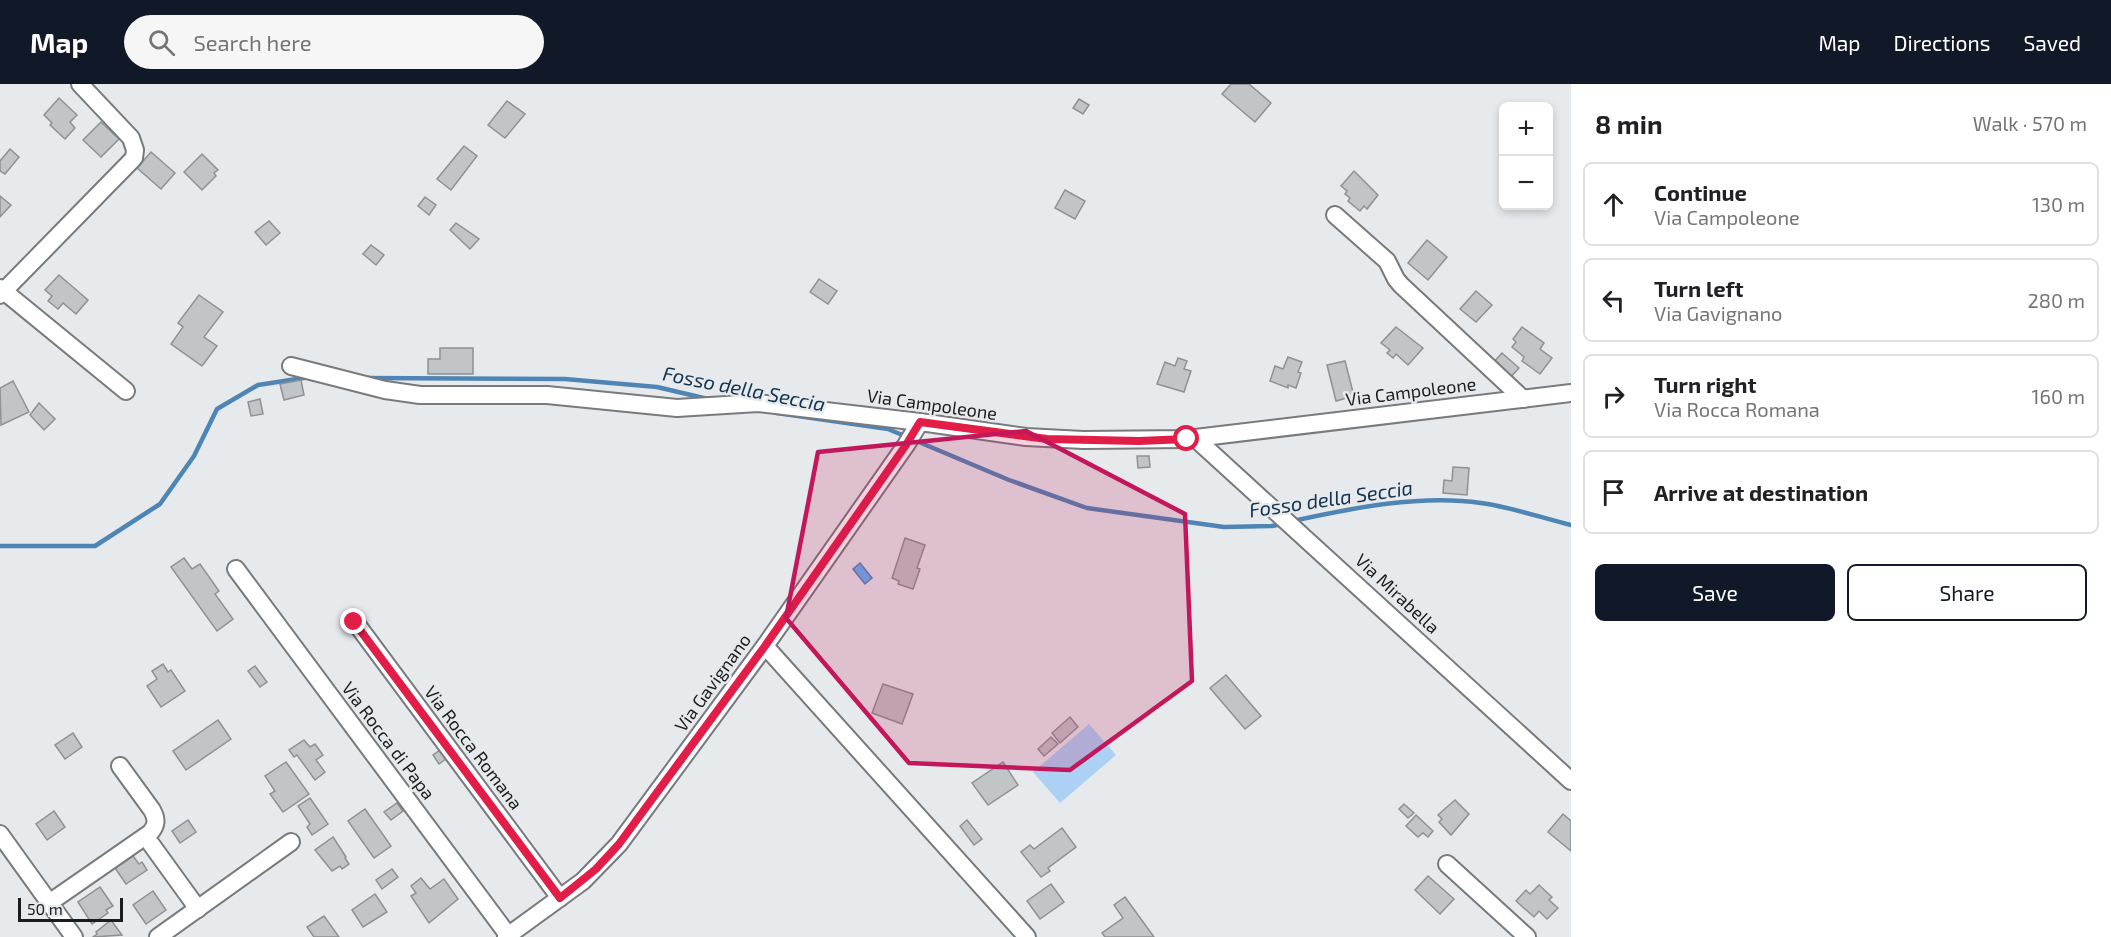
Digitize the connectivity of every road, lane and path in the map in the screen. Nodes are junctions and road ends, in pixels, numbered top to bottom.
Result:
1 (80, 84) edge
2 (1335, 215) dead end
3 (1, 292) edge
4 (291, 366) dead end
5 (126, 391) dead end
6 (1571, 393) edge
7 (1523, 399) junction
8 (920, 422) junction
9 (1195, 438) junction
10 (236, 569) dead end
11 (354, 622) dead end
12 (765, 646) junction
13 (120, 766) dead end
14 (1571, 781) edge
15 (0, 834) edge
16 (291, 842) dead end
17 (151, 844) dead end
18 (1447, 864) dead end
19 (560, 898) junction
20 (50, 903) junction
21 (198, 909) junction
22 (507, 936) edge
23 (74, 937) edge
24 (158, 937) edge
25 (1027, 937) edge
26 (1527, 937) edge

1 - 3 street
2 - 7 street
3 - 5 street
4 - 8 street, Via Campoleone
6 - 7 street, Via Campoleone
7 - 9 street, Via Campoleone
8 - 9 street, Via Campoleone
8 - 12 street, Via Gavignano
9 - 14 street, Via Mirabella
10 - 22 street, Via Rocca di Papa
11 - 19 street, Via Rocca Romana
12 - 19 street, Via Gavignano
12 - 25 street
13 - 20 street
15 - 20 street
16 - 21 street
17 - 21 street
18 - 26 street
19 - 22 street, Via Gavignano
20 - 23 street
21 - 24 street

